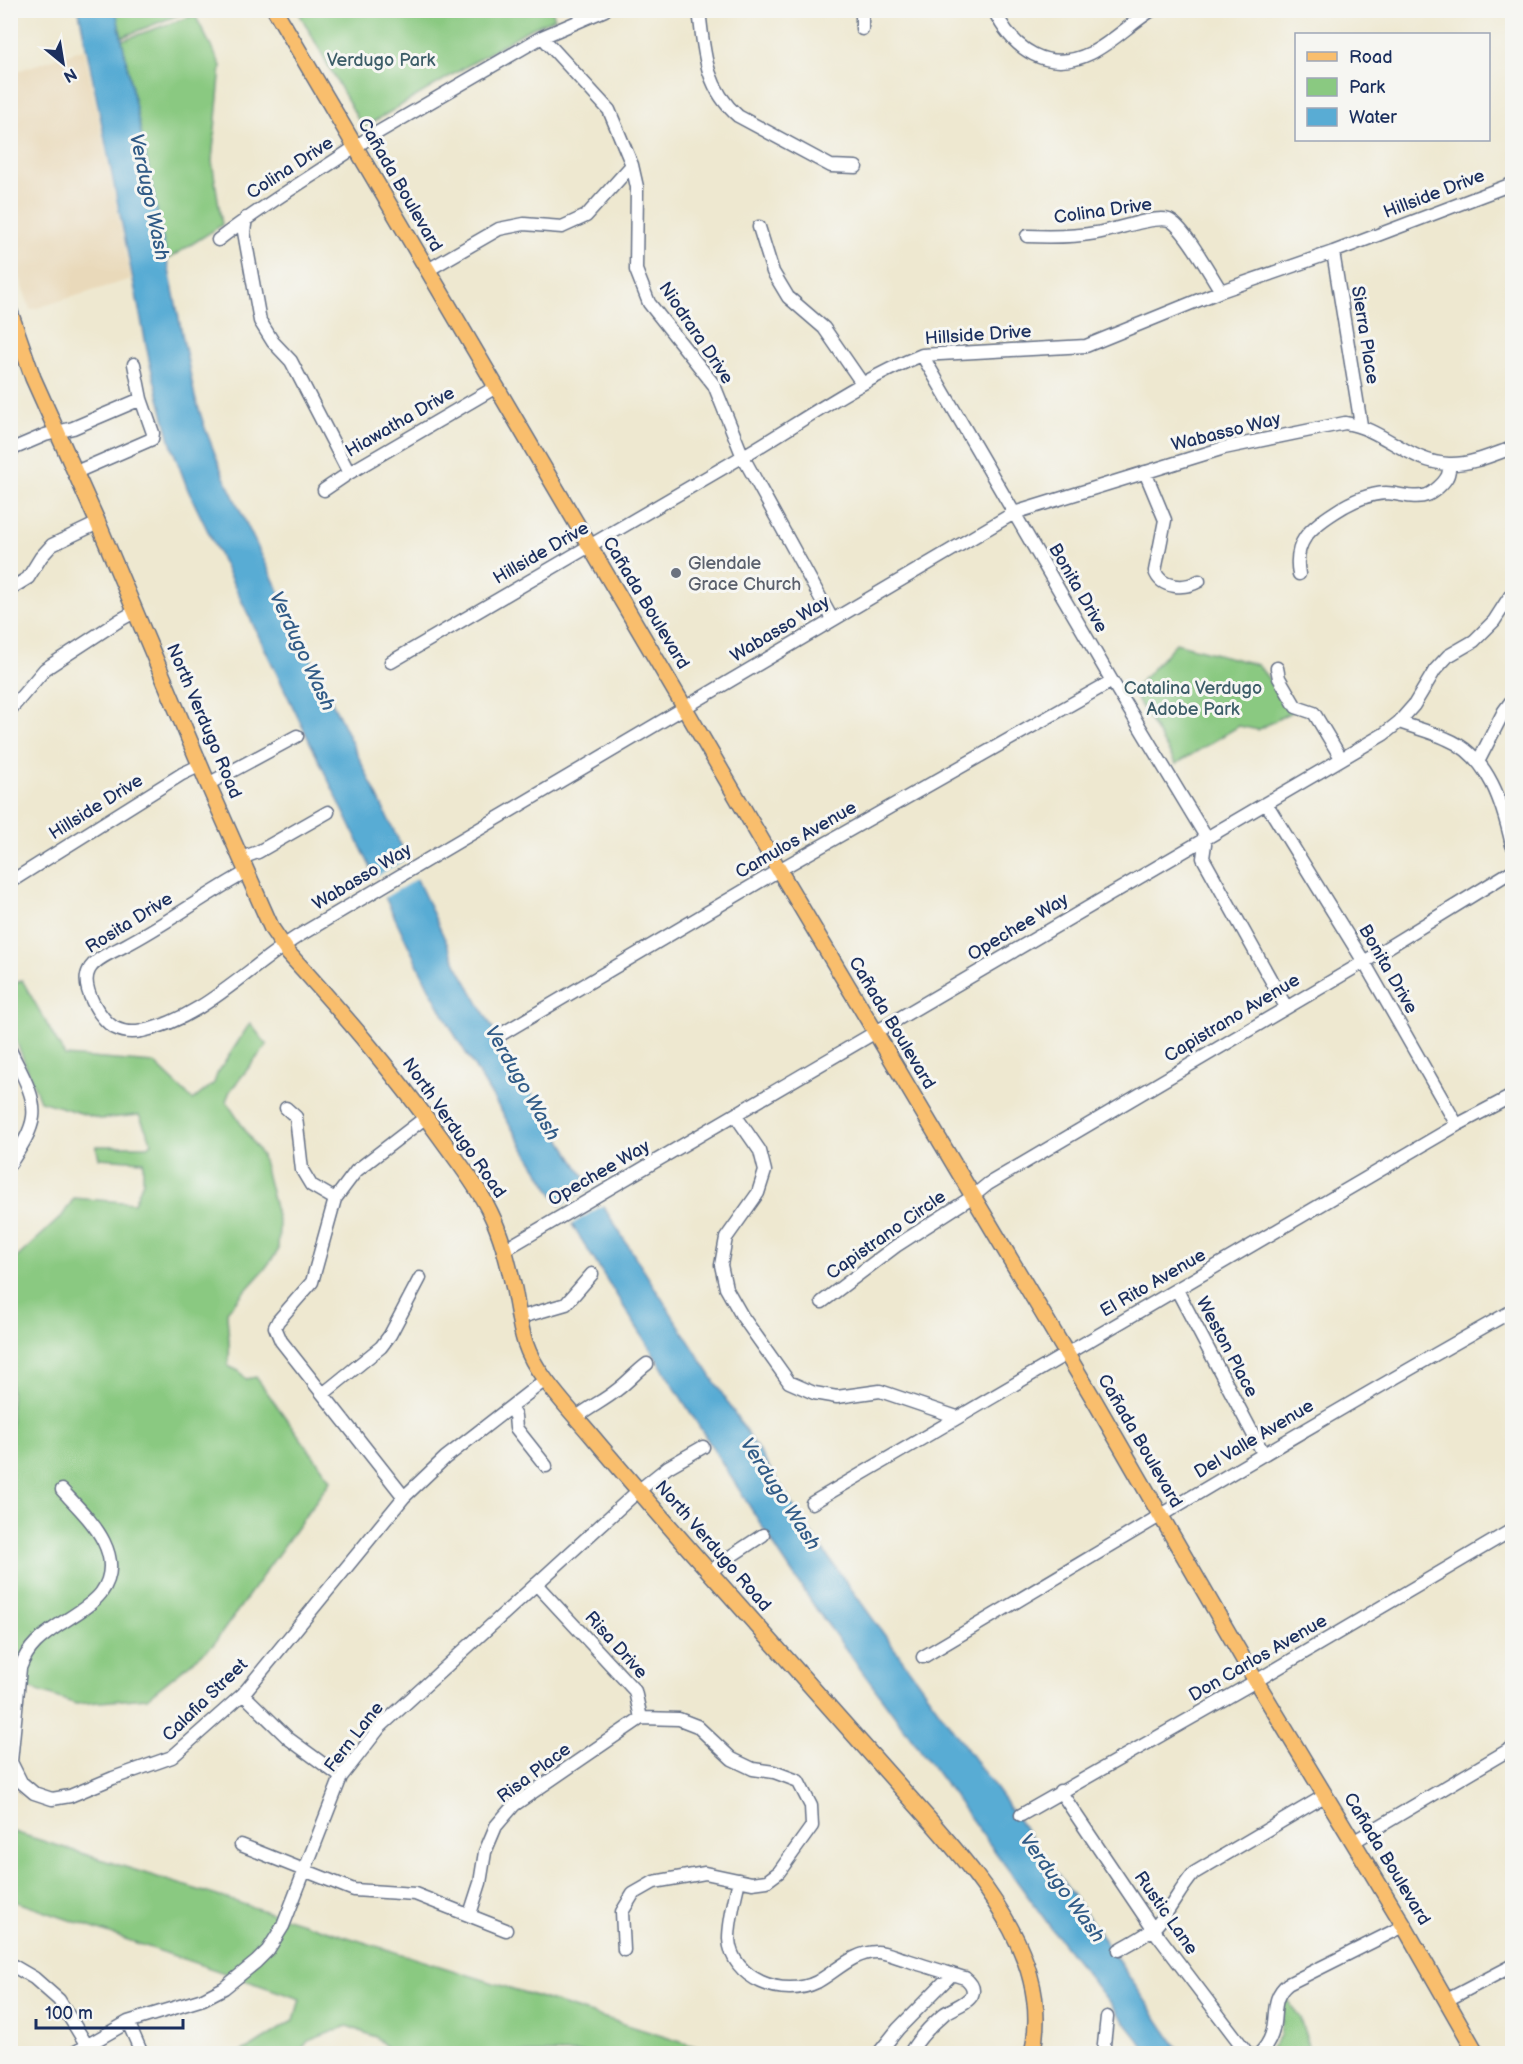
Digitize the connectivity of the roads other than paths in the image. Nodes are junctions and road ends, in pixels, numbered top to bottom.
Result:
1 (275, 10) edge
2 (605, 10) edge
3 (699, 10) edge
4 (862, 10) edge
5 (994, 10) edge
6 (1152, 10) edge
7 (862, 29) dead end
8 (542, 37) junction
9 (355, 147) junction
10 (632, 165) junction
11 (856, 167) dead end
12 (1512, 184) edge
13 (246, 218) junction
14 (759, 227) dead end
15 (1027, 236) dead end
16 (218, 240) dead end
17 (1334, 252) junction
18 (428, 270) junction
19 (1221, 291) junction
20 (10, 312) edge
21 (14, 336) edge
22 (922, 355) junction
23 (134, 364) dead end
24 (862, 383) junction
25 (496, 387) junction
26 (141, 399) junction
27 (1361, 425) junction
28 (58, 432) junction
29 (1512, 448) edge
30 (10, 450) edge
31 (743, 457) junction
32 (1450, 464) junction
33 (76, 472) junction
34 (1145, 472) junction
35 (349, 473) junction
36 (324, 490) dead end
37 (1014, 513) junction
38 (98, 524) junction
39 (589, 545) junction
40 (1299, 574) dead end
41 (1199, 581) dead end
42 (10, 589) edge
43 (1512, 594) edge
44 (136, 611) junction
45 (832, 619) junction
46 (391, 662) dead end
47 (1277, 668) dead end
48 (1112, 681) junction
49 (1512, 700) edge
50 (685, 707) junction
51 (10, 710) edge
52 (1399, 722) junction
53 (297, 736) dead end
54 (1341, 758) junction
55 (1479, 760) junction
56 (201, 765) junction
57 (208, 784) junction
58 (1266, 803) junction
59 (328, 812) dead end
60 (1206, 837) junction
61 (1512, 845) edge
62 (244, 865) junction
63 (779, 870) junction
64 (1512, 871) edge
65 (10, 882) edge
66 (283, 945) junction
67 (1364, 962) junction
68 (1286, 1007) junction
69 (115, 1028) joint
70 (875, 1032) junction
71 (500, 1035) dead end
72 (10, 1050) edge
73 (1512, 1096) edge
74 (286, 1108) dead end
75 (735, 1114) junction
76 (426, 1117) junction
77 (1457, 1125) junction
78 (10, 1164) edge
79 (972, 1197) junction
80 (335, 1199) junction
81 (504, 1250) junction
82 (592, 1274) dead end
83 (420, 1278) dead end
84 (1177, 1290) junction
85 (822, 1302) dead end
86 (1512, 1311) edge
87 (518, 1318) junction
88 (1066, 1355) junction
89 (647, 1364) dead end
90 (545, 1380) junction
91 (323, 1394) junction
92 (510, 1408) junction
93 (498, 1417) junction
94 (957, 1417) junction
95 (576, 1418) junction
96 (516, 1428) junction
97 (703, 1447) dead end
98 (1263, 1453) junction
99 (546, 1466) dead end
100 (62, 1490) dead end
101 (638, 1491) junction
102 (404, 1497) junction
103 (812, 1503) dead end
104 (1161, 1516) junction
105 (1512, 1530) edge
106 (763, 1535) dead end
107 (710, 1573) junction
108 (536, 1584) junction
109 (923, 1657) dead end
110 (1256, 1681) junction
111 (243, 1694) junction
112 (641, 1718) junction
113 (1512, 1748) edge
114 (341, 1777) junction
115 (1060, 1791) junction
116 (1326, 1795) junction
117 (1020, 1815) dead end
118 (1353, 1842) junction
119 (241, 1845) dead end
120 (304, 1869) junction
121 (739, 1880) junction
122 (471, 1914) junction
123 (1404, 1926) junction
124 (1153, 1929) junction
125 (506, 1930) dead end
126 (624, 1950) dead end
127 (1119, 1950) dead end
128 (10, 1964) edge
129 (1512, 1966) edge
130 (952, 1974) junction
131 (1447, 2000) junction
132 (1107, 2017) dead end
133 (128, 2022) junction
134 (86, 2044) junction
135 (1473, 2052) edge
136 (72, 2054) edge
137 (142, 2054) edge
138 (878, 2054) edge
139 (909, 2054) edge
140 (1032, 2054) edge
141 (1103, 2054) edge
142 (1248, 2054) edge
143 (1259, 2054) edge

1 - 9 main road, Cañada Boulevard
2 - 8 street, Colina Drive
3 - 11 street
4 - 7 street
5 - 6 street
8 - 9 street, Colina Drive
8 - 10 street, Niodrara Drive
9 - 13 street, Colina Drive
9 - 18 main road, Cañada Boulevard
10 - 18 street
10 - 31 street, Niodrara Drive
12 - 17 street, Hillside Drive
13 - 16 street, Colina Drive
13 - 35 street, Colina Drive
14 - 24 street
15 - 19 street, Colina Drive
17 - 19 street, Hillside Drive
17 - 27 street, Sierra Place
18 - 25 main road, Cañada Boulevard
19 - 22 street, Hillside Drive
20 - 21 main road, North Verdugo Road
21 - 28 main road, North Verdugo Road
22 - 24 street, Hillside Drive
22 - 37 street, Bonita Drive
23 - 26 street
24 - 31 street, Hillside Drive
25 - 35 street, Hiawatha Drive
25 - 39 main road, Cañada Boulevard
26 - 28 street
26 - 33 street
27 - 32 street, Wabasso Way
27 - 34 street, Wabasso Way
28 - 30 street
28 - 33 main road, North Verdugo Road
29 - 32 street, Wabasso Way
31 - 39 street, Hillside Drive
31 - 45 street, Niodrara Drive
32 - 40 street
33 - 38 main road, North Verdugo Road
34 - 37 street, Wabasso Way
34 - 41 street
35 - 36 street, Hiawatha Drive
37 - 45 street, Wabasso Way
37 - 48 street, Bonita Drive
38 - 42 street
38 - 44 main road, North Verdugo Road
39 - 46 street, Hillside Drive
39 - 50 main road, Cañada Boulevard
43 - 52 street, Opechee Way
44 - 51 street
44 - 56 main road, North Verdugo Road
45 - 50 street, Wabasso Way
47 - 54 street
48 - 60 street, Bonita Drive
48 - 63 street, Camulos Avenue
49 - 55 street
50 - 63 main road, Cañada Boulevard
50 - 66 street, Wabasso Way
52 - 54 street, Opechee Way
52 - 55 street
53 - 57 street
54 - 58 street, Opechee Way
55 - 61 street
56 - 57 main road, North Verdugo Road
56 - 65 street, Hillside Drive
57 - 62 main road, North Verdugo Road
58 - 60 street, Opechee Way
58 - 67 street, Bonita Drive
59 - 62 street
60 - 68 street
60 - 70 street, Opechee Way
62 - 66 main road, North Verdugo Road
62 - 69 street, Rosita Drive
63 - 70 main road, Cañada Boulevard
63 - 71 street, Camulos Avenue
64 - 67 street, Capistrano Avenue
66 - 69 street, Wabasso Way
66 - 76 main road, North Verdugo Road
67 - 68 street, Capistrano Avenue
67 - 77 street, Bonita Drive
68 - 79 street, Capistrano Avenue
70 - 75 street, Opechee Way
70 - 79 main road, Cañada Boulevard
72 - 78 street
73 - 77 street, El Rito Avenue
74 - 80 street
75 - 81 street, Opechee Way
75 - 94 street
76 - 80 street
76 - 81 main road, North Verdugo Road
77 - 84 street, El Rito Avenue
79 - 85 street, Capistrano Circle
79 - 88 main road, Cañada Boulevard
80 - 91 street
81 - 87 main road, North Verdugo Road
82 - 87 street
83 - 91 street
84 - 88 street, El Rito Avenue
84 - 98 street, Weston Place
86 - 98 street, Del Valle Avenue
87 - 90 main road, North Verdugo Road
88 - 94 street, El Rito Avenue
88 - 104 main road, Cañada Boulevard
89 - 95 street
90 - 92 street, Calafia Street
90 - 95 main road, North Verdugo Road
91 - 102 street
92 - 93 street, Calafia Street
92 - 96 street
93 - 96 street
93 - 102 street, Calafia Street
94 - 103 street, El Rito Avenue
95 - 101 main road, North Verdugo Road
96 - 99 street
97 - 101 street, Fern Lane
98 - 104 street, Del Valle Avenue
100 - 111 street, Calafia Street
101 - 107 main road, North Verdugo Road
101 - 108 street, Fern Lane
102 - 111 street, Calafia Street
104 - 109 street, Del Valle Avenue
104 - 110 main road, Cañada Boulevard
105 - 110 street, Don Carlos Avenue
106 - 107 street
107 - 140 main road, North Verdugo Road
108 - 112 street, Risa Drive
108 - 114 street, Fern Lane
110 - 115 street, Don Carlos Avenue
110 - 116 main road, Cañada Boulevard
111 - 114 street
112 - 121 street
112 - 122 street, Risa Place
113 - 118 street
114 - 120 street, Fern Lane
115 - 117 street, Don Carlos Avenue
115 - 124 street, Rustic Lane
116 - 118 main road, Cañada Boulevard
116 - 124 street
118 - 123 main road, Cañada Boulevard
119 - 120 street
120 - 122 street
120 - 133 street, Fern Lane
121 - 126 street
121 - 130 street
122 - 125 street
123 - 131 main road, Cañada Boulevard
123 - 143 street
124 - 127 street
124 - 142 street, Rustic Lane
128 - 134 street
129 - 131 street
130 - 138 street
130 - 139 street
131 - 135 main road, Cañada Boulevard
132 - 141 street
133 - 134 street, Fern Lane
133 - 137 street
134 - 136 street, Fern Lane

